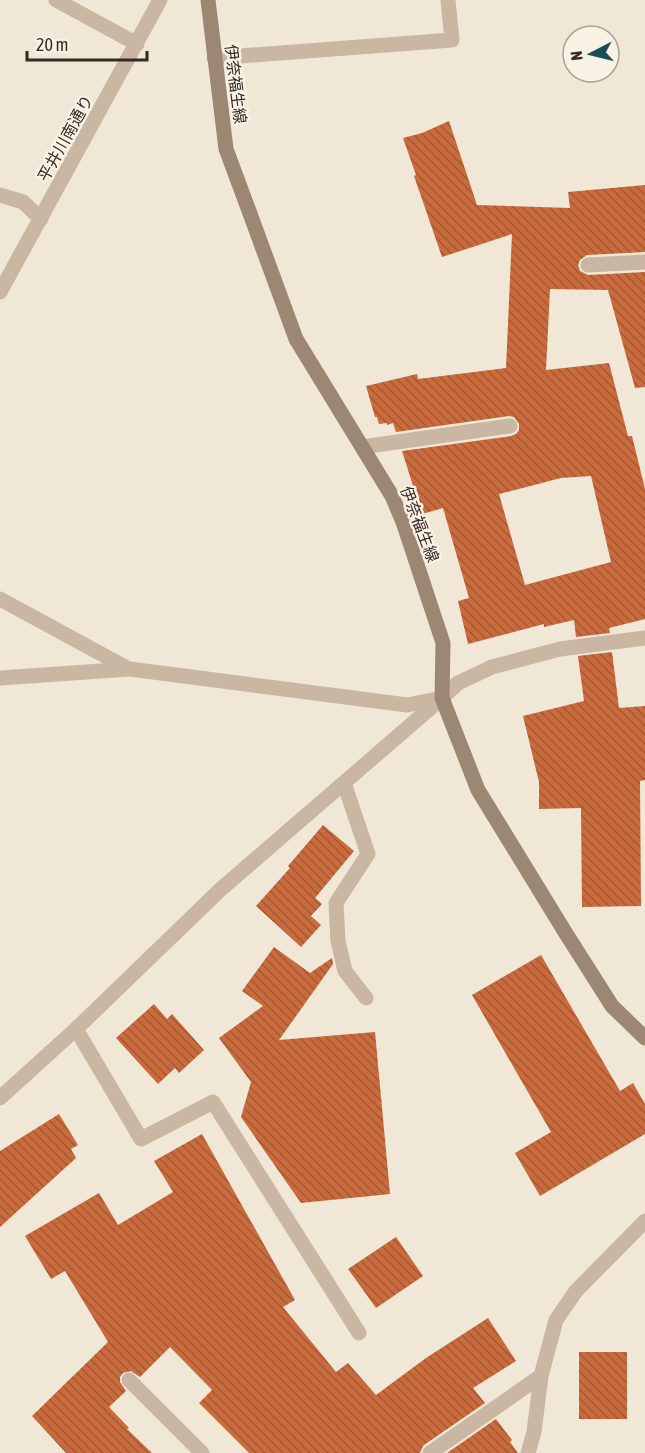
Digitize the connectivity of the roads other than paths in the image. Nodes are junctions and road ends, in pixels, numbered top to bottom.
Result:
1 (56, 0) edge
2 (160, 0) edge
3 (208, 0) edge
4 (448, 0) edge
5 (137, 44) junction
6 (214, 58) junction
7 (0, 195) edge
8 (41, 219) junction
9 (645, 262) edge
10 (588, 265) dead end
11 (0, 292) edge
12 (510, 426) dead end
13 (362, 447) junction
14 (0, 599) edge
15 (645, 638) edge
16 (130, 669) junction
17 (0, 678) edge
18 (442, 698) junction
19 (344, 783) junction
20 (366, 998) dead end
21 (76, 1029) junction
22 (645, 1038) edge
23 (0, 1098) edge
24 (645, 1221) edge
25 (359, 1333) dead end
26 (541, 1376) junction
27 (129, 1380) dead end
28 (202, 1453) edge
29 (430, 1453) edge
30 (528, 1453) edge

1 - 5 street
2 - 5 street, 平井川南通り
3 - 6 main road, 伊奈福生線
4 - 6 street
5 - 8 street, 平井川南通り
6 - 13 main road, 伊奈福生線
7 - 8 street
8 - 11 street, 平井川南通り
9 - 10 street
12 - 13 street
13 - 18 main road, 伊奈福生線
14 - 16 street
15 - 18 street
16 - 17 street
16 - 18 street
18 - 19 street
18 - 22 main road, 伊奈福生線
19 - 20 street
19 - 21 street
21 - 23 street
21 - 25 street
24 - 26 street
26 - 29 street
26 - 30 street
27 - 28 street

